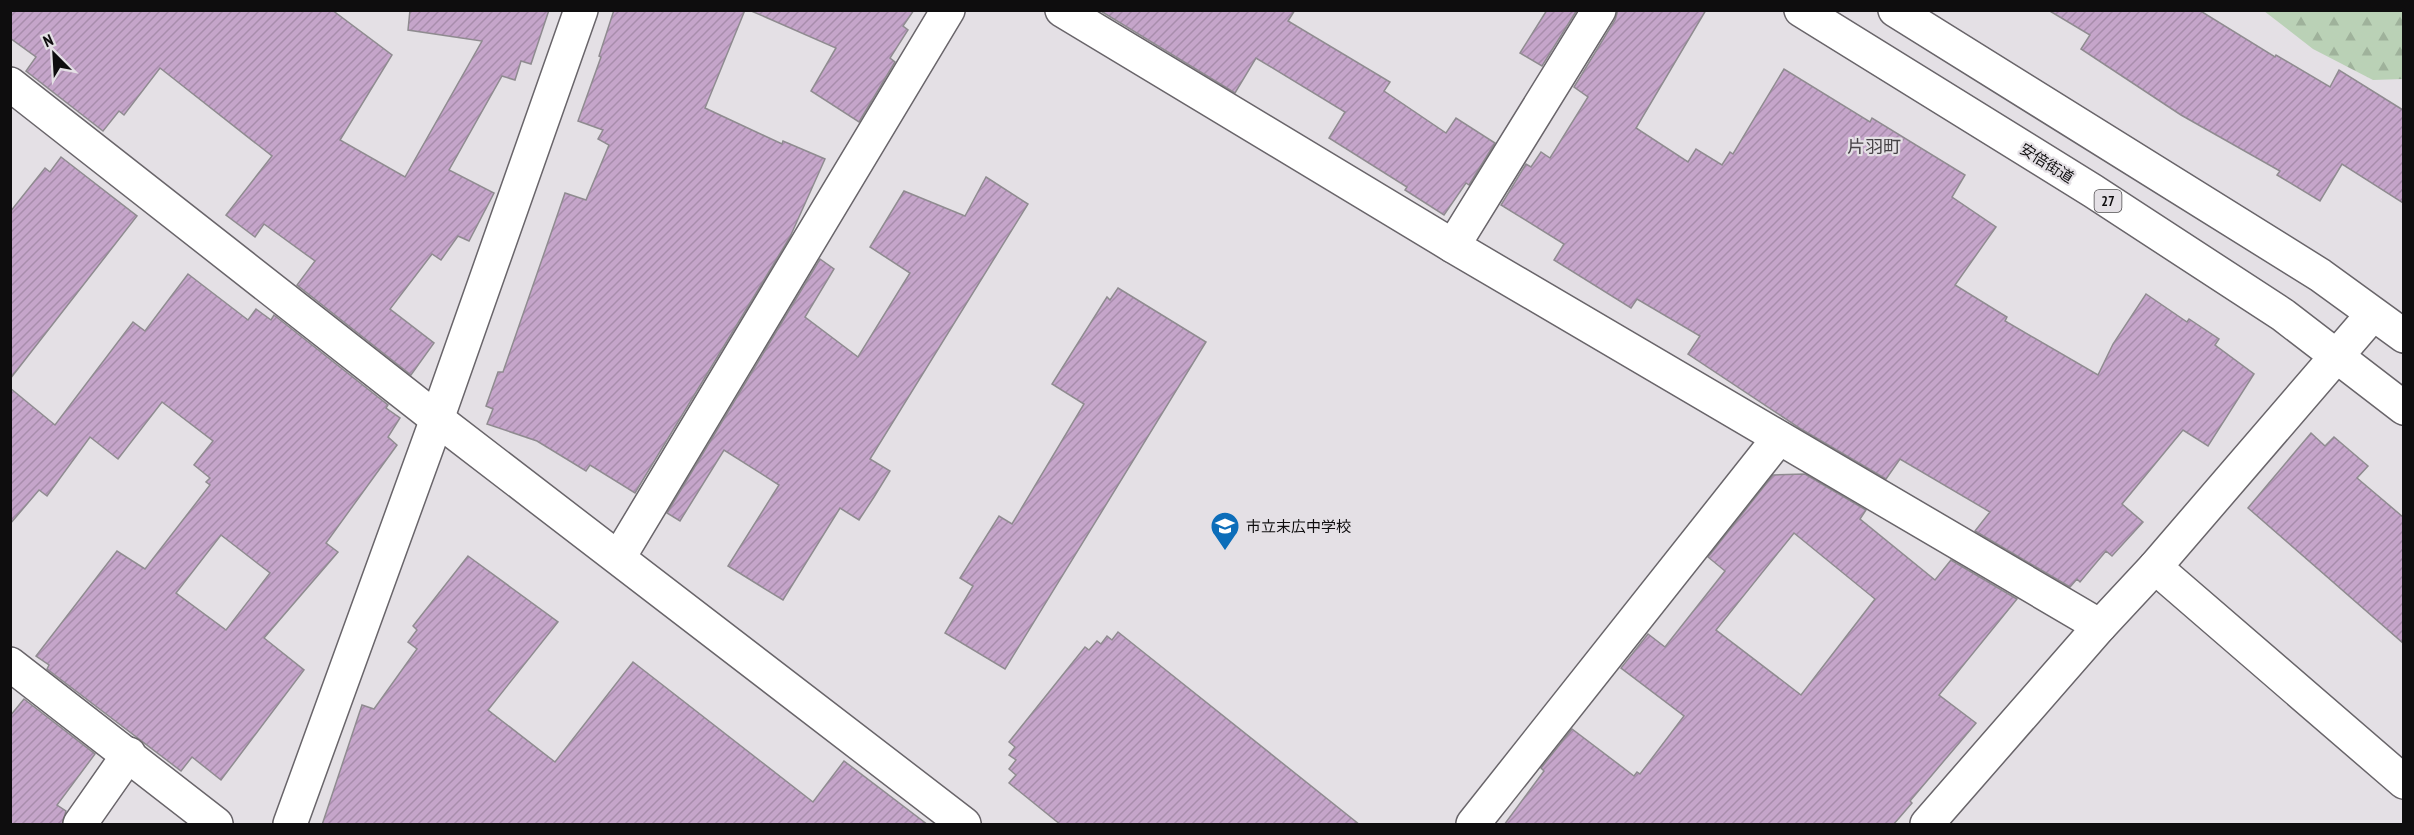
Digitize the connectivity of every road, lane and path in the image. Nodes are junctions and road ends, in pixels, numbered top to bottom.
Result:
1 (581, 10) edge
2 (948, 10) edge
3 (1062, 10) edge
4 (1599, 10) edge
5 (1802, 10) edge
6 (1895, 10) edge
7 (10, 84) edge
8 (1453, 246) junction
9 (2372, 315) junction
10 (2403, 336) edge
11 (2337, 354) junction
12 (2403, 408) edge
13 (437, 419) junction
14 (1779, 438) junction
15 (619, 557) junction
16 (2155, 567) junction
17 (2100, 626) junction
18 (10, 664) edge
19 (129, 754) junction
20 (2403, 782) edge
21 (80, 825) edge
22 (216, 825) edge
23 (290, 825) edge
24 (964, 825) edge
25 (1473, 825) edge
26 (1927, 825) edge

1 - 13 street
2 - 15 street
3 - 8 street
4 - 8 street
5 - 11 street, 安倍街道 / 27
6 - 9 street
7 - 13 street
8 - 14 street
9 - 10 street
9 - 11 street
11 - 12 street, 安倍街道 / 27
11 - 16 street
13 - 15 street
13 - 23 street
14 - 17 street
14 - 25 street
15 - 24 street
16 - 17 street
16 - 20 street
17 - 26 street
18 - 19 street
19 - 21 street
19 - 22 street

